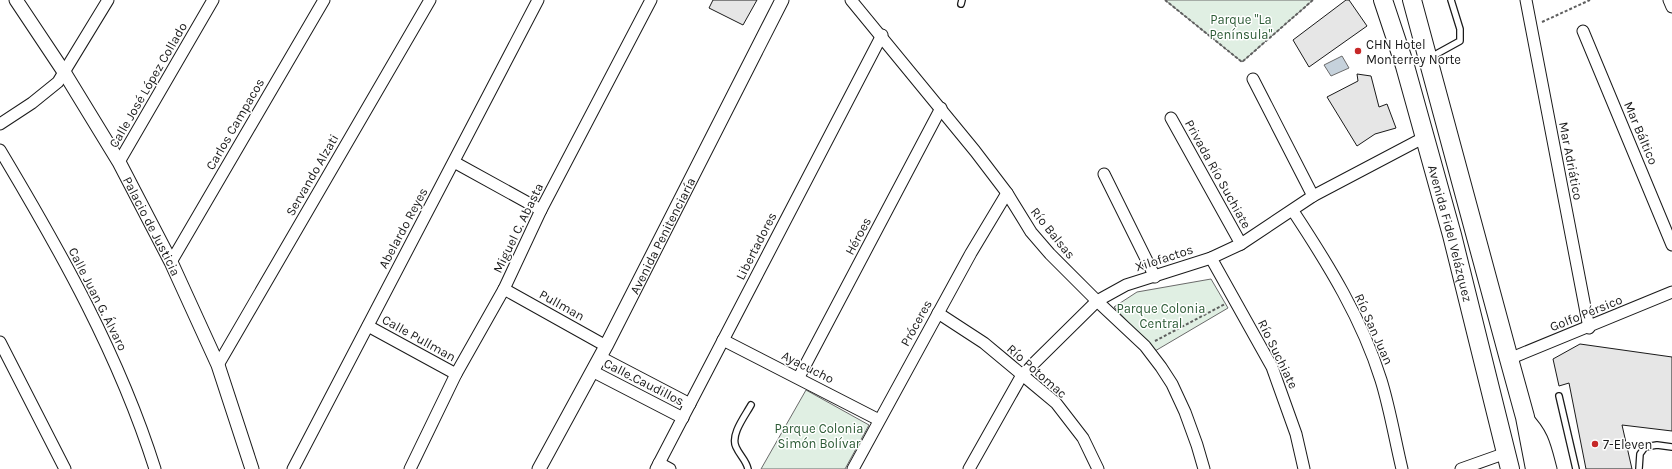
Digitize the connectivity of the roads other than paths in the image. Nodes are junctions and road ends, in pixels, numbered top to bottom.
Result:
1 (16, 0) edge
2 (108, 0) edge
3 (213, 0) edge
4 (324, 0) edge
5 (430, 0) edge
6 (538, 0) edge
7 (651, 0) edge
8 (781, 0) edge
9 (851, 0) edge
10 (1383, 0) edge
11 (1412, 0) edge
12 (1451, 0) edge
13 (1526, 0) edge
14 (1669, 0) edge
15 (1672, 7) edge
16 (1583, 31) dead end
17 (882, 35) junction
18 (1427, 59) junction
19 (64, 72) junction
20 (1253, 79) dead end
21 (942, 108) junction
22 (1171, 118) dead end
23 (0, 124) edge
24 (1425, 137) junction
25 (0, 150) edge
26 (119, 162) junction
27 (454, 162) junction
28 (1104, 174) dead end
29 (1007, 193) junction
30 (1314, 196) junction
31 (541, 210) junction
32 (1292, 211) junction
33 (1241, 244) junction
34 (1672, 246) edge
35 (1212, 258) junction
36 (171, 262) junction
37 (1155, 276) junction
38 (504, 289) junction
39 (1672, 292) edge
40 (1096, 301) junction
41 (938, 313) junction
42 (368, 326) junction
43 (1589, 328) junction
44 (723, 340) junction
45 (0, 342) edge
46 (603, 352) junction
47 (1509, 359) junction
48 (218, 365) junction
49 (592, 371) junction
50 (456, 374) junction
51 (1022, 375) junction
52 (799, 378) junction
53 (1560, 396) dead end
54 (690, 404) junction
55 (751, 405) dead end
56 (1524, 417) junction
57 (683, 418) junction
58 (879, 420) junction
59 (1672, 447) edge
60 (1508, 464) edge
61 (657, 466) edge
62 (65, 469) edge
63 (155, 469) edge
64 (252, 469) edge
65 (293, 469) edge
66 (410, 469) edge
67 (539, 469) edge
68 (670, 469) edge
69 (748, 469) edge
70 (853, 469) edge
71 (969, 469) edge
72 (1098, 469) edge
73 (1204, 469) edge
74 (1304, 469) edge
75 (1402, 469) edge
76 (1461, 469) edge
77 (1535, 469) edge
78 (1550, 469) edge
79 (1576, 469) edge
80 (1639, 469) edge

1 - 19 street, Palacio de Justicia
2 - 19 street
3 - 26 street, Calle José López Collado
4 - 36 street, Carlos Campacos
5 - 48 street, Servando Alzati
6 - 27 street, Abelardo Reyes
7 - 31 street, Miguel C. Abasta
8 - 46 street, Avenida Penitenciaría
9 - 17 street, Río Balsas
10 - 24 highway, Avenida Fidel Velázquez
11 - 18 highway, Avenida Fidel Velázquez
12 - 18 lane
13 - 43 street, Mar Adriático
14 - 15 street
16 - 34 street, Mar Báltico
17 - 21 street, Río Balsas
17 - 44 street, Libertadores
18 - 47 highway, Avenida Fidel Velázquez
19 - 23 street
19 - 26 street, Palacio de Justicia
20 - 30 street
21 - 29 street, Río Balsas
21 - 52 street, Héroes
22 - 33 street, Privada Río Suchiate
24 - 30 street, Xilofactos
24 - 60 highway, Avenida Fidel Velázquez
25 - 63 street, Calle Juan G. Álvaro
26 - 36 street, Palacio de Justicia
27 - 31 street
27 - 42 street, Abelardo Reyes
28 - 37 street
29 - 40 street, Río Balsas
29 - 41 street, Próceres
30 - 32 street, Xilofactos
31 - 38 street, Miguel C. Abasta
32 - 33 street, Xilofactos
32 - 75 street, Río San Juan
33 - 35 street, Xilofactos
35 - 37 street, Xilofactos
35 - 74 street, Río Suchiate
36 - 48 street, Palacio de Justicia
37 - 40 street, Xilofactos
38 - 46 street, Pullman
38 - 50 street, Miguel C. Abasta
39 - 43 street, Golfo Pérsico
40 - 51 street, Xilofactos
40 - 73 street, Río Balsas
41 - 51 street, Río Potomac
41 - 58 street, Próceres
42 - 50 street, Calle Pullman
42 - 65 street, Abelardo Reyes
43 - 47 street, Golfo Pérsico
44 - 52 street, Ayacucho
44 - 54 street, Libertadores
45 - 62 street
46 - 49 street, Avenida Penitenciaría
46 - 54 street, Calle Caudillos
47 - 56 highway, Avenida Fidel Velázquez
48 - 64 street, Palacio de Justicia
49 - 57 street, Calle Caudillos
49 - 67 street, Avenida Penitenciaría
50 - 66 street, Miguel C. Abasta
51 - 71 street, Xilofactos
51 - 72 street, Río Potomac
52 - 58 street, Ayacucho
53 - 79 lane
54 - 57 street, Libertadores
55 - 69 lane
56 - 77 highway, Avenida Fidel Velázquez
56 - 78 street
57 - 61 street, Libertadores
58 - 70 street, Próceres
59 - 80 lane
60 - 76 street
61 - 68 street

